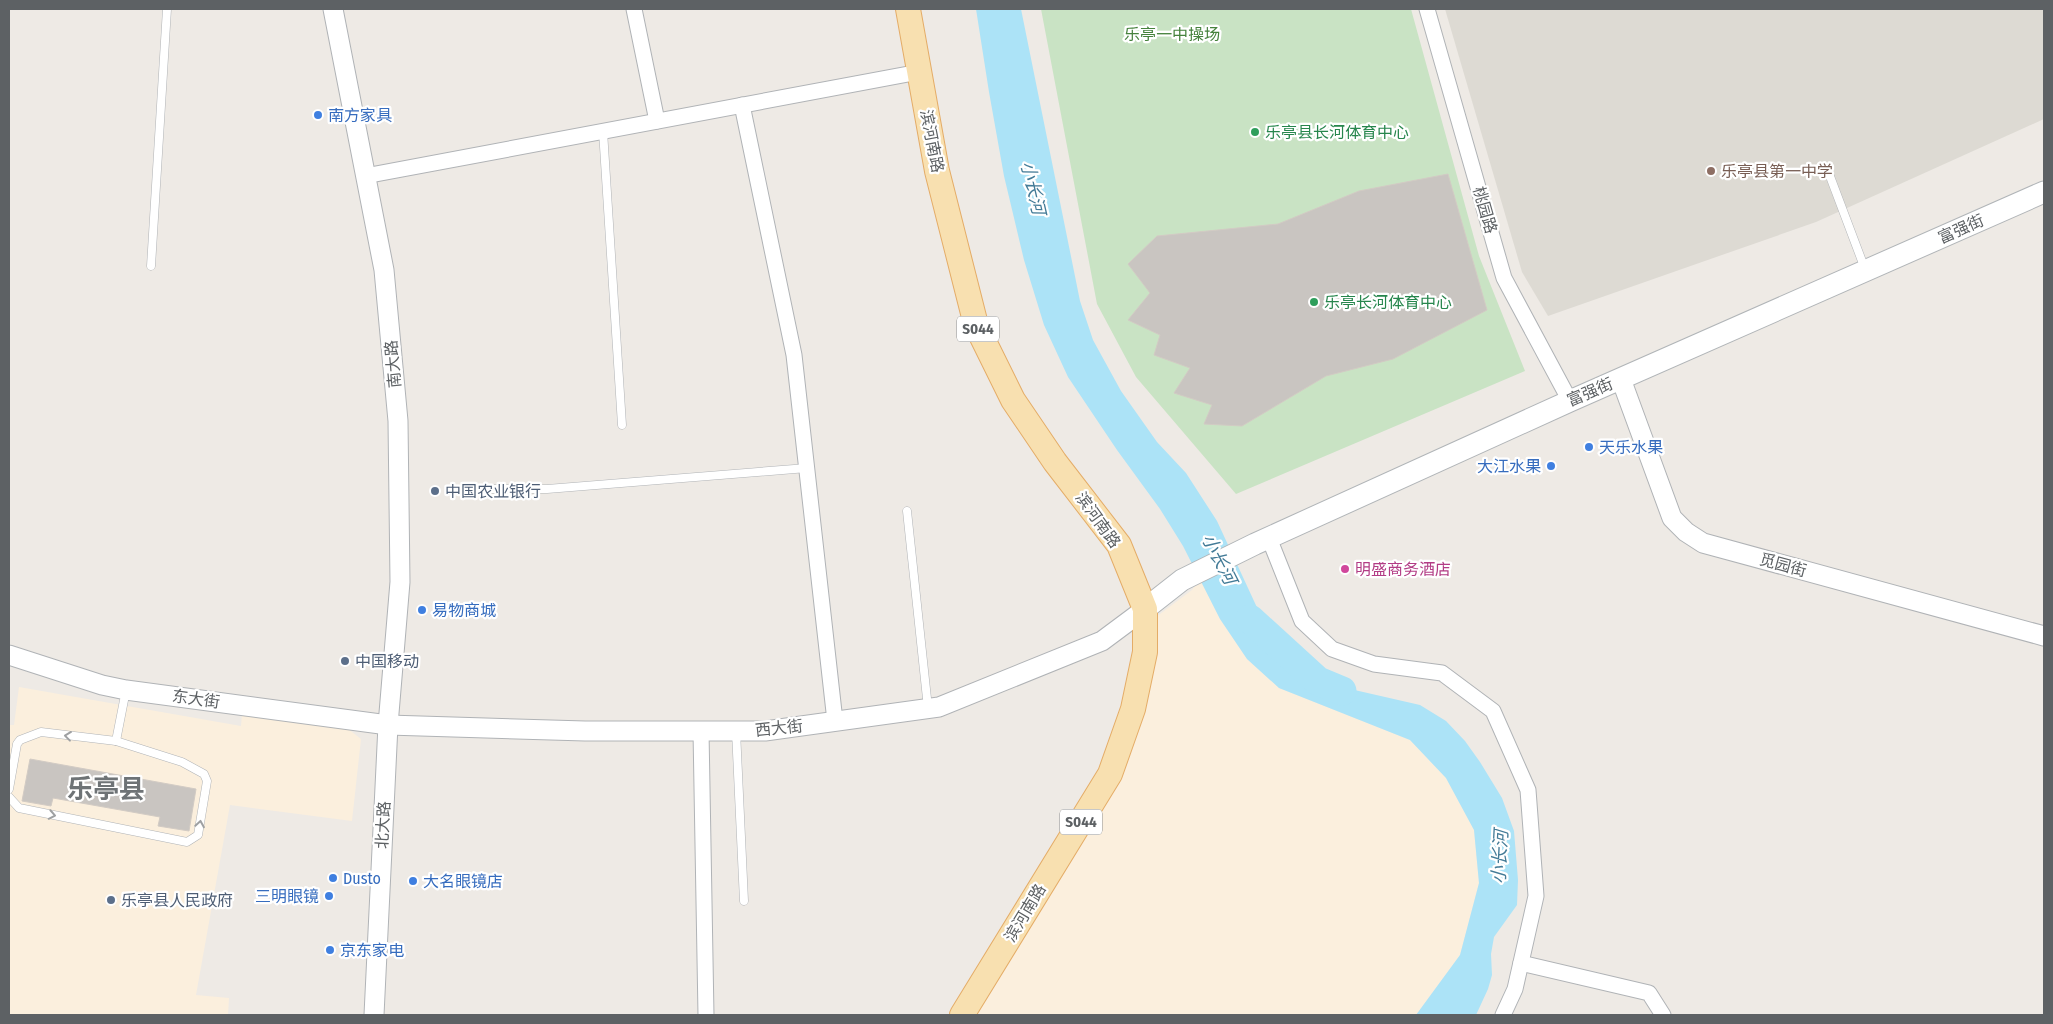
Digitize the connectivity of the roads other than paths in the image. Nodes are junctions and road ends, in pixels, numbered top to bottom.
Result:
1 (167, 9) edge
2 (333, 9) edge
3 (634, 9) edge
4 (908, 9) edge
5 (1427, 9) edge
6 (919, 72) junction
7 (742, 105) junction
8 (657, 121) junction
9 (604, 131) junction
10 (1828, 170) dead end
11 (365, 176) junction
12 (2044, 192) edge
13 (151, 266) dead end
14 (1865, 271) junction
15 (1621, 379) junction
16 (1570, 401) junction
17 (622, 425) dead end
18 (807, 468) junction
19 (468, 489) dead end
20 (907, 510) dead end
21 (1262, 541) junction
22 (1145, 609) junction
23 (2044, 636) edge
24 (9, 655) edge
25 (126, 690) junction
26 (928, 708) junction
27 (835, 721) junction
28 (388, 725) junction
29 (702, 731) junction
30 (736, 731) junction
31 (116, 741) junction
32 (9, 789) edge
33 (9, 797) edge
34 (744, 901) dead end
35 (1521, 962) junction
36 (374, 1015) edge
37 (706, 1015) edge
38 (962, 1015) edge
39 (1503, 1015) edge
40 (1663, 1015) edge

1 - 13 lane
2 - 11 street, 南大路
3 - 8 street
4 - 6 main road, 滨河南路 / S044
5 - 16 street, 桃园路
6 - 7 street
6 - 22 main road, 滨河南路 / S044
7 - 8 street
7 - 18 street
8 - 9 street
9 - 11 street
9 - 17 lane
10 - 14 lane
11 - 28 street, 南大路
12 - 14 main road, 富强街
14 - 15 main road, 富强街
15 - 16 main road, 富强街
15 - 23 street, 觅园街
16 - 21 main road, 富强街
18 - 19 lane
18 - 27 street
20 - 26 lane
21 - 22 main road, 富强街
21 - 35 street
22 - 26 street, 西大街
22 - 38 main road, 滨河南路 / S044
24 - 25 street, 东大街
25 - 28 street, 东大街
25 - 31 lane
26 - 27 street, 西大街
27 - 30 street, 西大街
28 - 29 street, 西大街
28 - 36 street, 北大路
29 - 30 street, 西大街
29 - 37 street
30 - 34 lane
31 -> 32 lane
33 -> 31 lane
35 - 39 street
35 - 40 street

